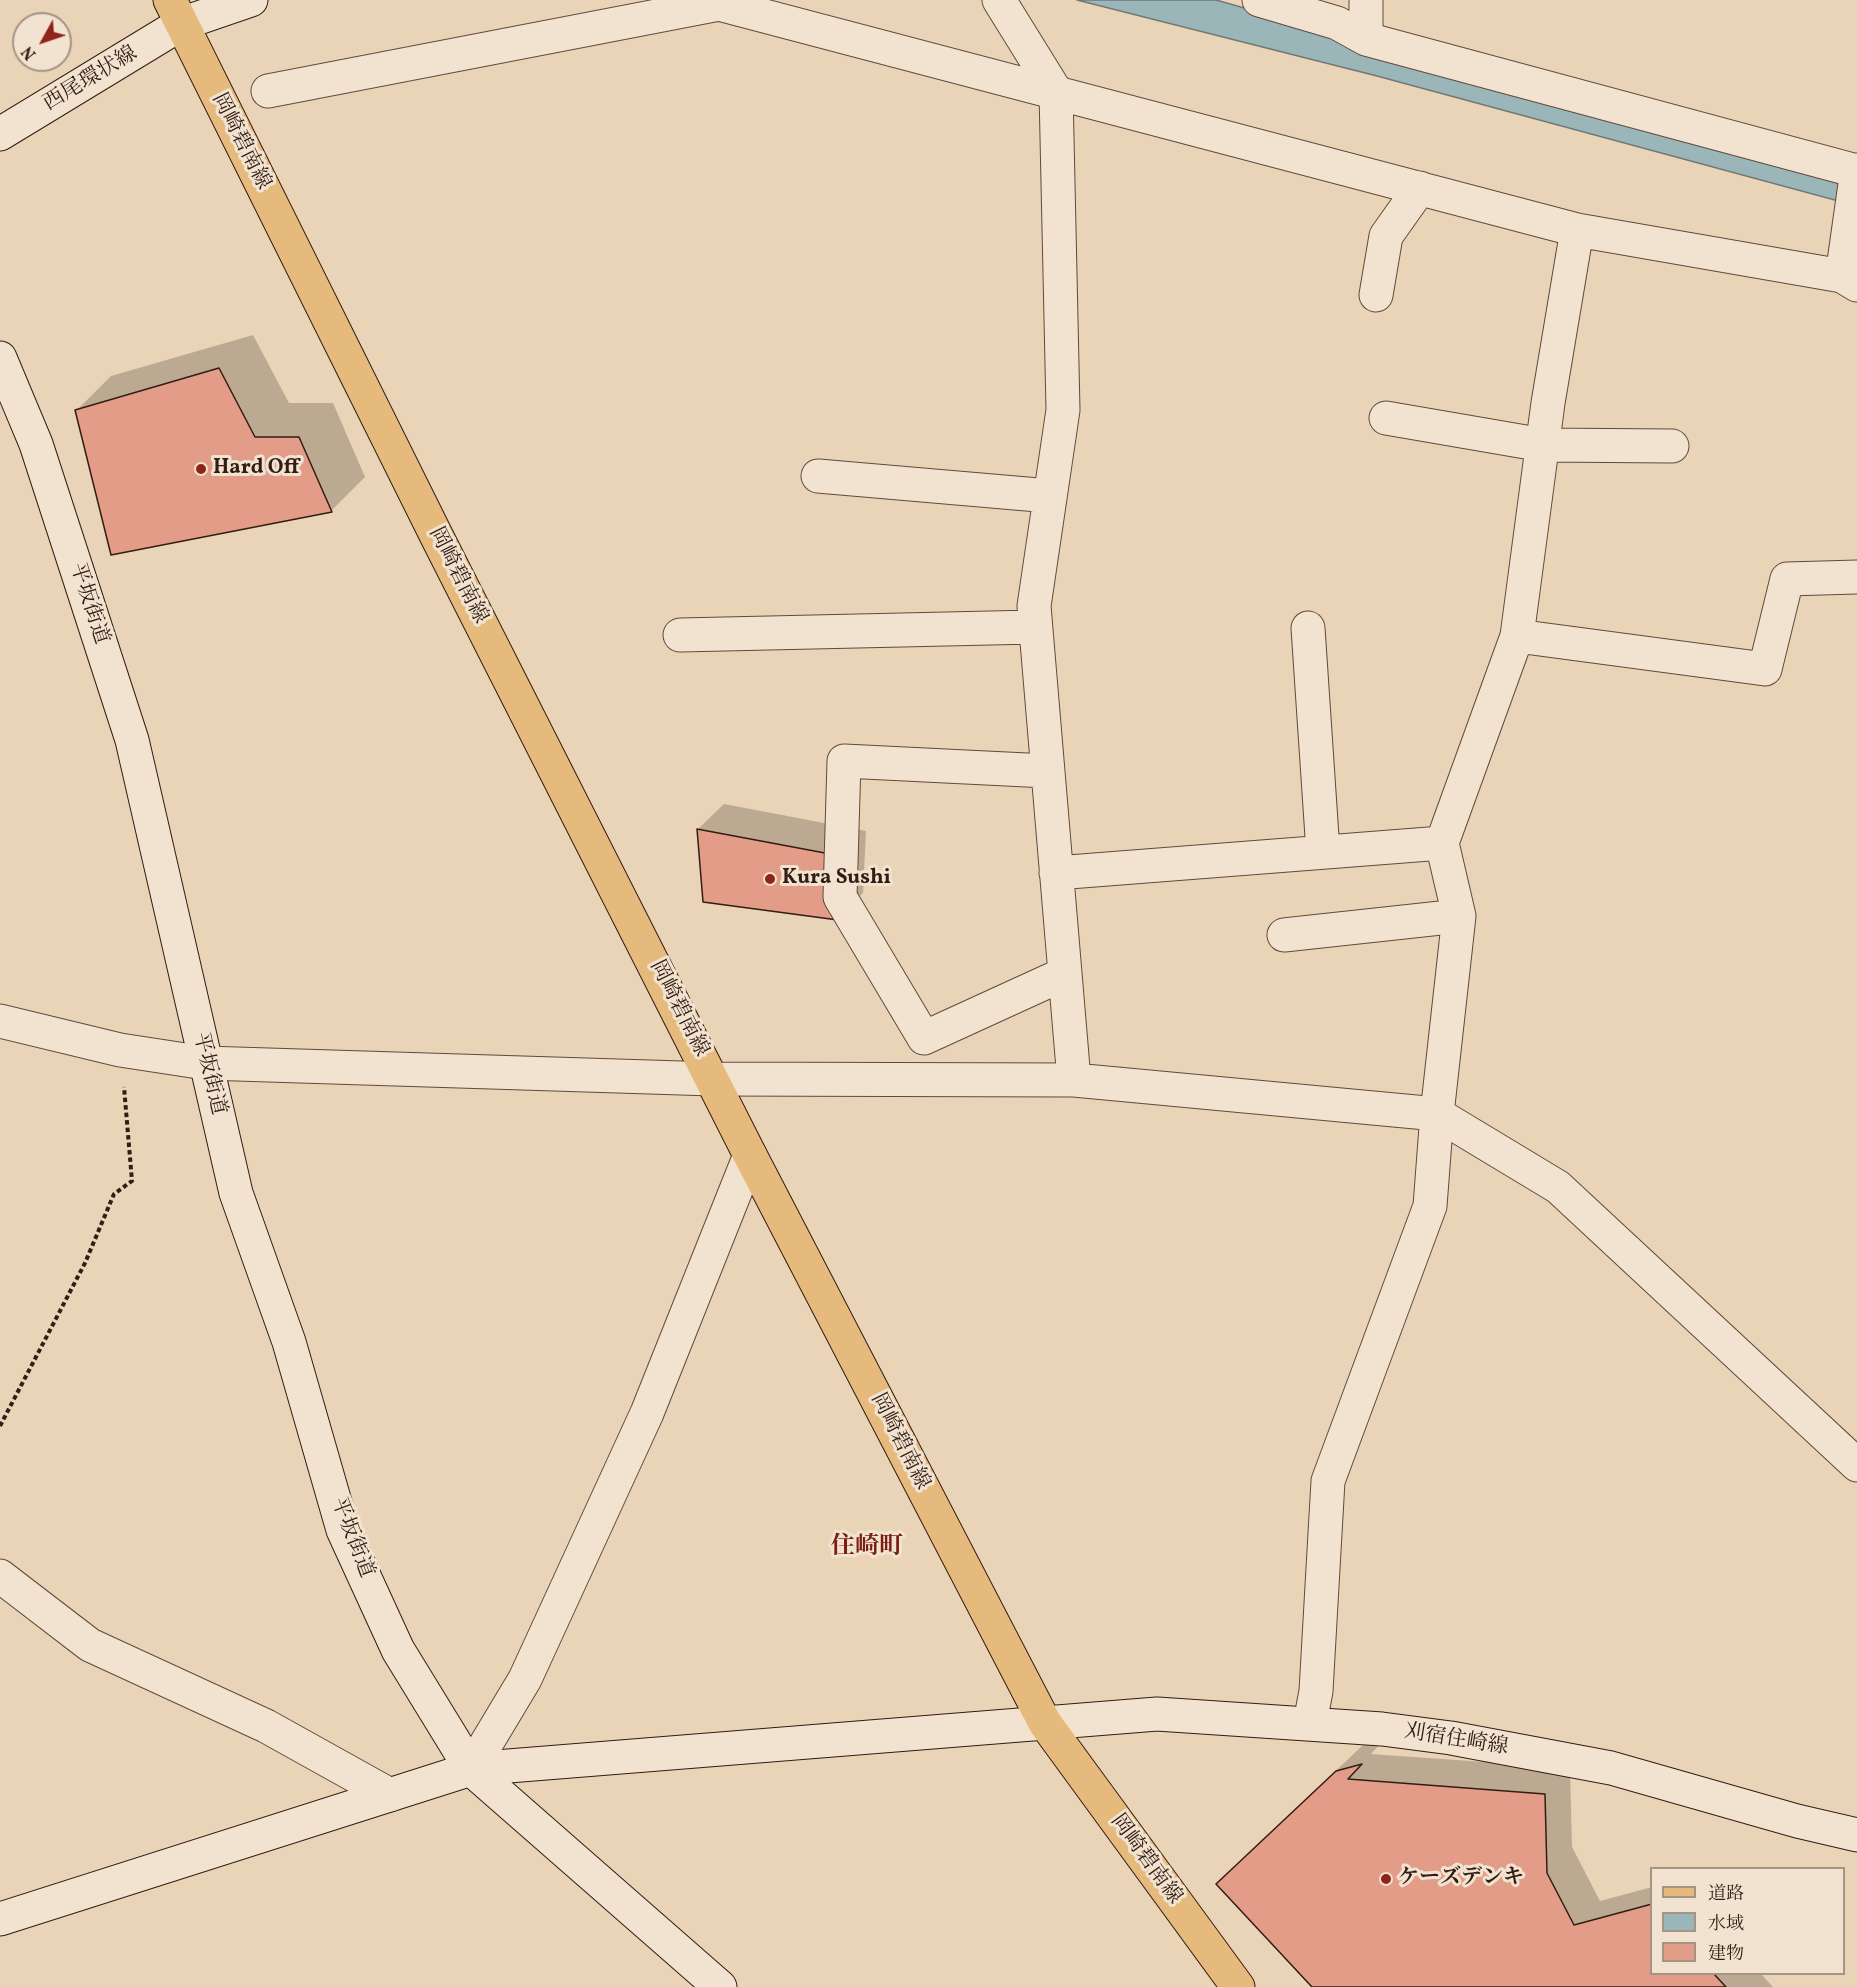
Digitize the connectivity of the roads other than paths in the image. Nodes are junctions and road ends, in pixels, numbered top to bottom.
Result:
1 (251, 0) edge
2 (999, 0) edge
3 (1259, 0) edge
4 (1366, 0) edge
5 (176, 12) edge
6 (1366, 39) junction
7 (268, 92) dead end
8 (1056, 92) junction
9 (0, 134) edge
10 (1857, 170) edge
11 (1420, 188) junction
12 (1577, 230) junction
13 (1850, 280) edge
14 (1376, 295) dead end
15 (0, 358) edge
16 (1386, 418) dead end
17 (1543, 444) junction
18 (1672, 446) dead end
19 (818, 476) dead end
20 (1050, 496) junction
21 (1857, 578) edge
22 (1035, 627) junction
23 (1308, 628) dead end
24 (680, 635) dead end
25 (1517, 636) junction
26 (1047, 771) junction
27 (1442, 843) junction
28 (1323, 852) junction
29 (1056, 873) junction
30 (1459, 916) junction
31 (1284, 934) dead end
32 (1065, 974) junction
33 (0, 1021) edge
34 (924, 1038) junction
35 (205, 1063) junction
36 (713, 1079) junction
37 (898, 1079) junction
38 (1074, 1080) junction
39 (1437, 1114) junction
40 (750, 1155) junction
41 (1857, 1465) edge
42 (0, 1576) edge
43 (1045, 1723) junction
44 (1310, 1724) junction
45 (471, 1769) junction
46 (390, 1795) junction
47 (1857, 1835) edge
48 (0, 1919) edge
49 (720, 1987) edge
50 (1238, 1987) edge

1 - 5 street, 西尾環状線
2 - 8 street
3 - 6 street
4 - 6 street
5 - 9 street, 西尾環状線
5 - 36 main road, 岡崎碧南線
6 - 10 street
7 - 8 street
8 - 11 street
8 - 20 street
10 - 13 street
11 - 12 street
11 - 14 street
12 - 13 street
12 - 17 street
15 - 35 street, 平坂街道
16 - 17 street
17 - 18 street
17 - 25 street
19 - 20 street
20 - 22 street
21 - 25 street
22 - 24 street
22 - 26 street
23 - 28 street
25 - 27 street
26 - 29 street
26 - 34 street
27 - 28 street
27 - 30 street
28 - 29 street
29 - 32 street
30 - 31 street
30 - 39 street
32 - 34 street
32 - 38 street
33 - 35 street
34 - 37 street
35 - 36 street
35 - 45 street, 平坂街道
36 - 37 street
36 - 40 main road, 岡崎碧南線
37 - 38 street
38 - 39 street
39 - 41 street
39 - 44 street
40 - 43 main road, 岡崎碧南線
40 - 45 street
42 - 46 street
43 - 44 street, 刈宿住崎線
43 - 45 street, 刈宿住崎線
43 - 50 main road, 岡崎碧南線
44 - 47 street, 刈宿住崎線
45 - 46 street, 刈宿住崎線
45 - 49 street, 平坂街道
46 - 48 street, 刈宿住崎線

